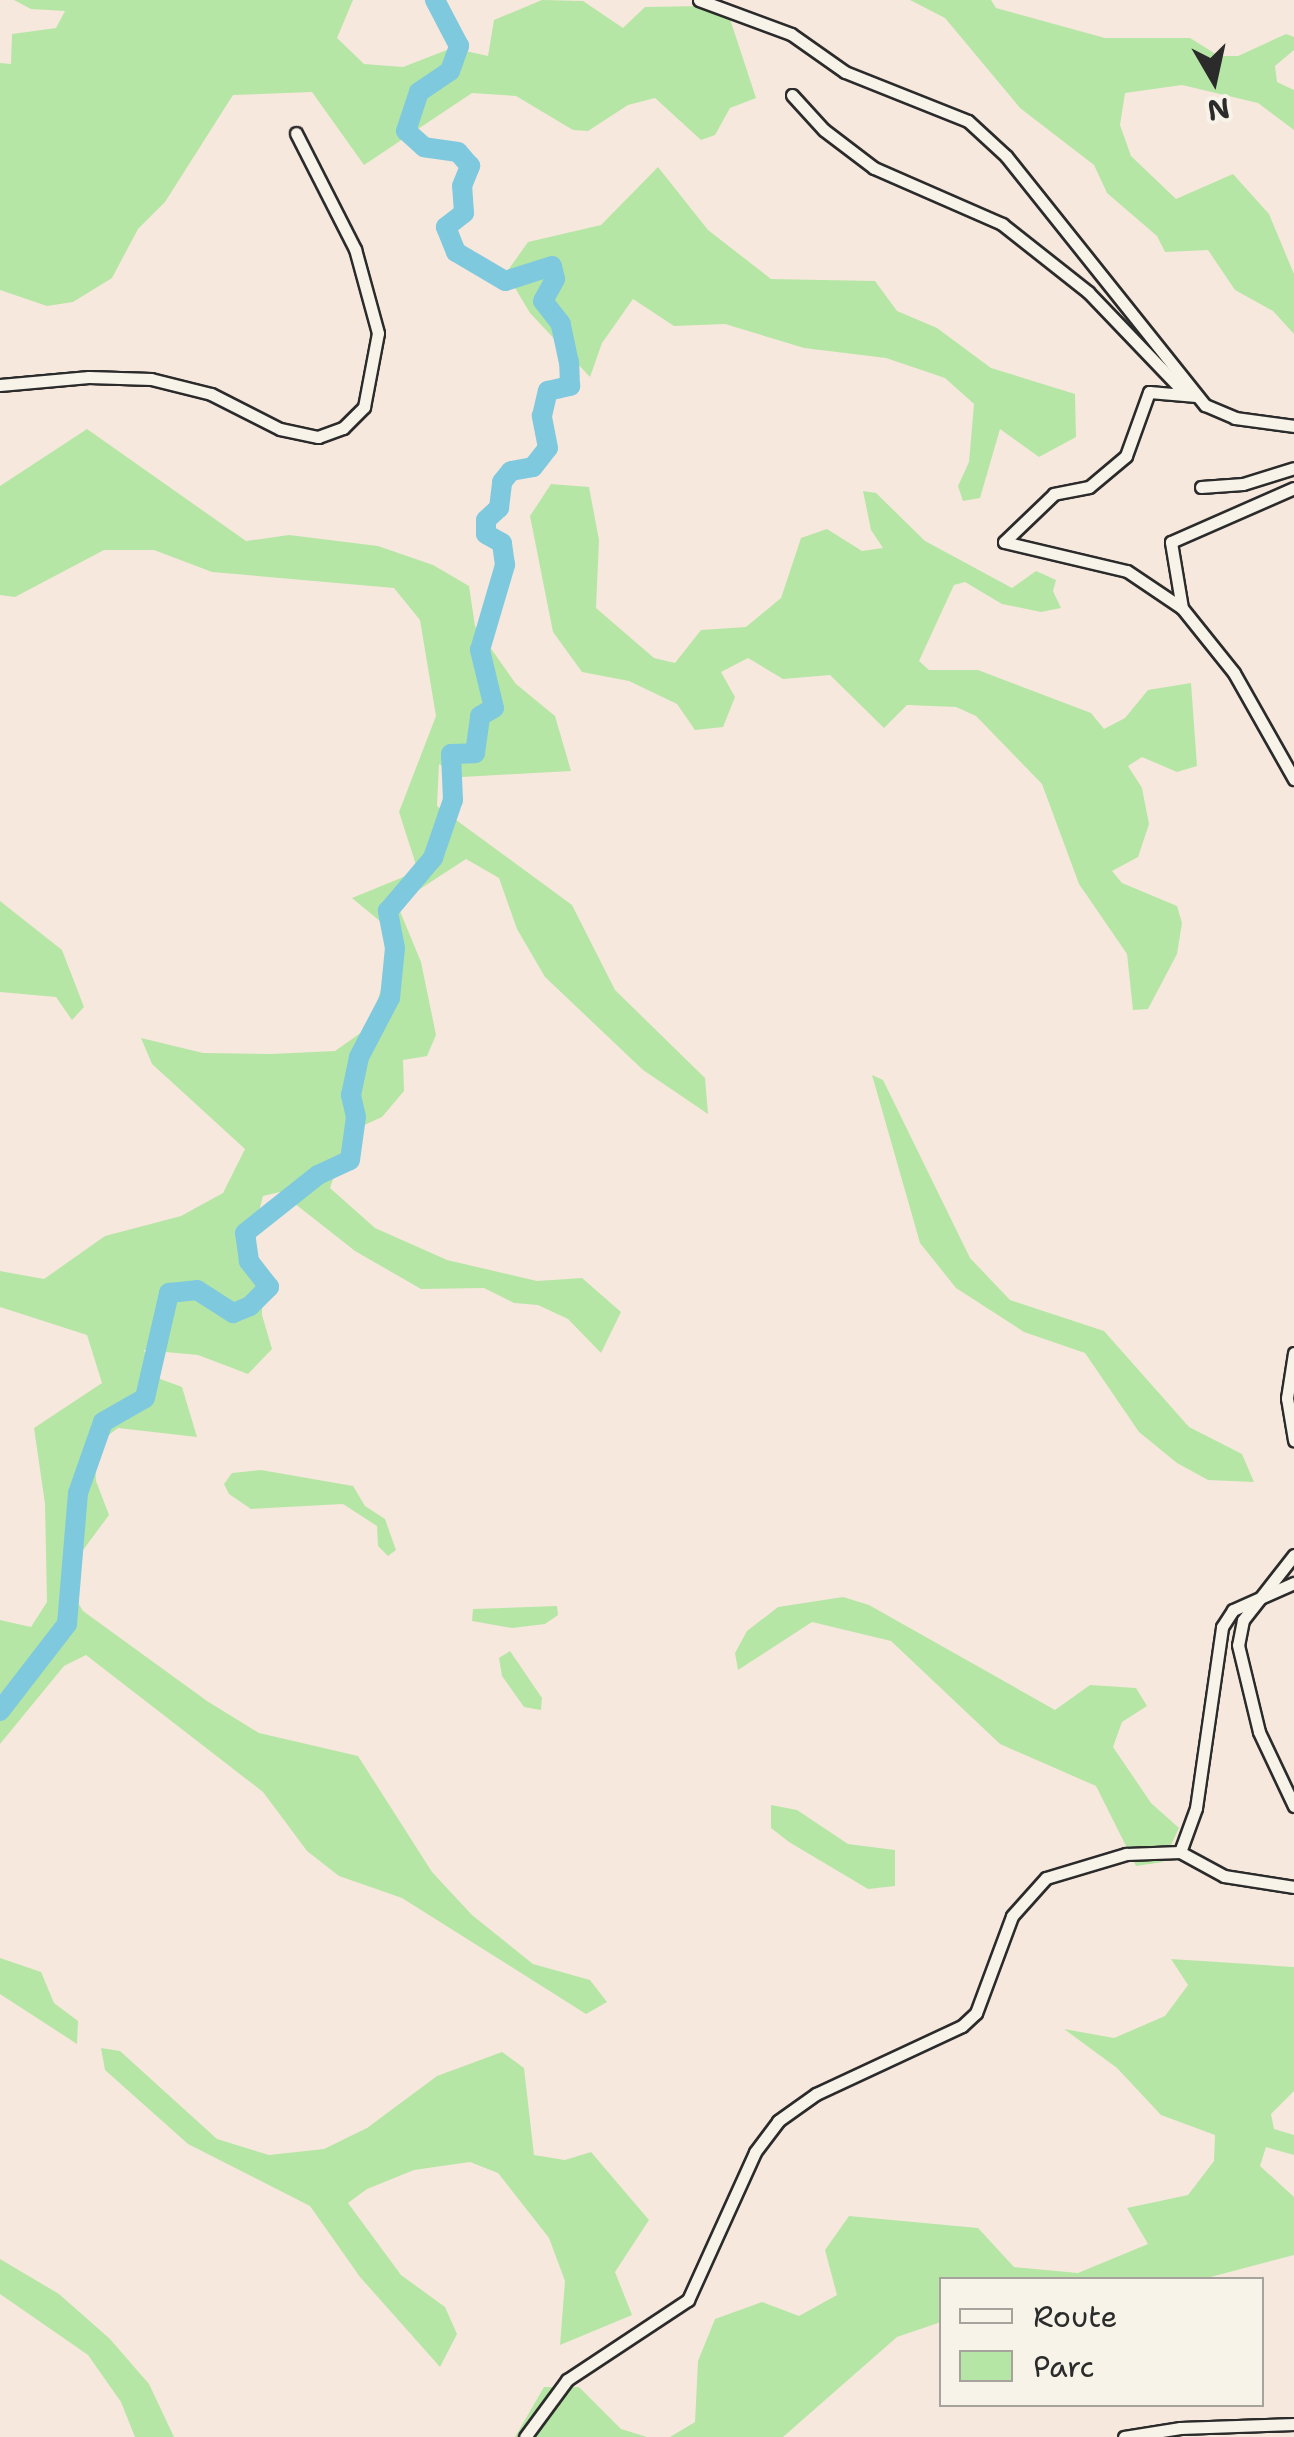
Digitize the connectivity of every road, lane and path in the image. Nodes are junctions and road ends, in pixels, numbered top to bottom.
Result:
1 (699, 0) edge
2 (792, 95) dead end
3 (296, 133) dead end
4 (0, 385) edge
5 (1190, 394) junction
6 (1294, 426) edge
7 (1294, 468) edge
8 (1201, 488) dead end
9 (1294, 488) edge
10 (1182, 608) junction
11 (1294, 780) edge
12 (1294, 1353) edge
13 (1294, 1440) edge
14 (1294, 1556) edge
15 (1294, 1584) edge
16 (1264, 1595) junction
17 (1294, 1806) edge
18 (1180, 1852) junction
19 (1294, 1888) edge
20 (1294, 2424) edge
21 (525, 2437) edge
22 (1124, 2437) edge

1 - 5 street
2 - 5 street
3 - 4 street
5 - 6 street
5 - 10 street
7 - 8 street
9 - 10 street
10 - 11 street
12 - 13 street
14 - 16 street
15 - 16 street
16 - 17 street
16 - 18 street
18 - 19 street
18 - 21 street
20 - 22 street

